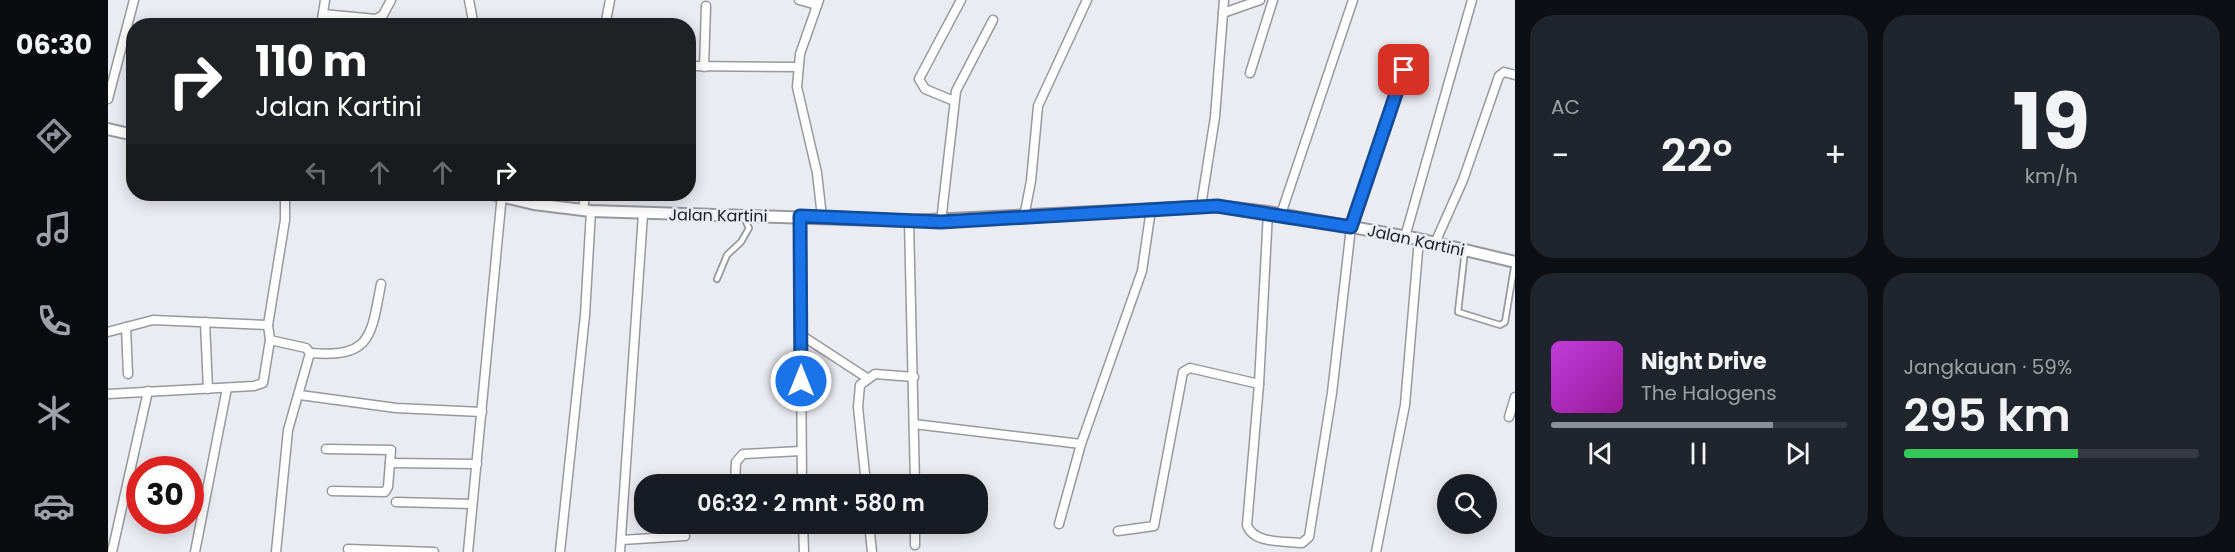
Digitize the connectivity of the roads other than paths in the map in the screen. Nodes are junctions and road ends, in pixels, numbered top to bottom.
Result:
1 (134, 0) edge
2 (325, 0) edge
3 (391, 0) edge
4 (470, 0) edge
5 (610, 0) edge
6 (799, 0) edge
7 (961, 0) edge
8 (1087, 0) edge
9 (1224, 0) edge
10 (1260, 0) edge
11 (1273, 0) edge
12 (1353, 0) edge
13 (1472, 0) edge
14 (818, 3) edge
15 (706, 6) dead end
16 (1223, 13) junction
17 (323, 14) junction
18 (129, 18) edge
19 (322, 18) edge
20 (365, 18) edge
21 (377, 18) edge
22 (473, 18) edge
23 (607, 18) edge
24 (993, 20) dead end
25 (126, 30) edge
26 (696, 66) edge
27 (704, 67) junction
28 (798, 67) junction
29 (1404, 70) dead end
30 (1250, 73) dead end
31 (1515, 75) edge
32 (108, 99) edge
33 (954, 100) junction
34 (108, 129) edge
35 (126, 133) edge
36 (285, 201) edge
37 (498, 201) edge
38 (524, 201) edge
39 (586, 201) edge
40 (1201, 206) junction
41 (1152, 209) junction
42 (587, 211) junction
43 (1268, 212) junction
44 (643, 214) junction
45 (1281, 214) junction
46 (742, 215) junction
47 (800, 216) junction
48 (822, 217) junction
49 (1024, 217) junction
50 (909, 221) junction
51 (941, 222) junction
52 (1351, 227) junction
53 (1405, 237) junction
54 (1419, 239) junction
55 (1436, 243) junction
56 (1466, 250) junction
57 (1515, 262) edge
58 (717, 279) dead end
59 (381, 285) dead end
60 (205, 322) junction
61 (268, 325) junction
62 (126, 327) junction
63 (108, 332) edge
64 (801, 335) junction
65 (270, 340) junction
66 (310, 353) junction
67 (128, 374) dead end
68 (914, 377) junction
69 (867, 378) junction
70 (1259, 384) junction
71 (227, 388) junction
72 (208, 389) junction
73 (148, 391) junction
74 (108, 394) edge
75 (300, 395) junction
76 (1515, 397) edge
77 (482, 412) junction
78 (1509, 417) dead end
79 (914, 424) junction
80 (1081, 444) junction
81 (326, 449) dead end
82 (801, 451) junction
83 (390, 463) junction
84 (477, 464) junction
85 (735, 474) edge
86 (802, 474) edge
87 (865, 474) edge
88 (915, 474) edge
89 (332, 491) dead end
90 (396, 502) dead end
91 (472, 504) junction
92 (1059, 524) dead end
93 (1118, 531) dead end
94 (803, 534) edge
95 (870, 534) edge
96 (915, 534) edge
97 (685, 536) dead end
98 (621, 540) junction
99 (915, 545) dead end
100 (348, 549) dead end
101 (112, 552) edge
102 (195, 552) edge
103 (276, 552) edge
104 (434, 552) edge
105 (468, 552) edge
106 (560, 552) edge
107 (620, 552) edge
108 (804, 552) edge
109 (872, 552) edge
110 (1376, 552) edge

1 - 18 street
2 - 17 street
3 - 21 street
4 - 22 street
5 - 23 street
6 - 14 street
7 - 33 street
8 - 49 street
9 - 16 street
10 - 16 street
11 - 30 street
12 - 45 street
13 - 53 street
14 - 28 street
15 - 27 street
16 - 40 street
17 - 19 street
17 - 20 street
24 - 33 street
25 - 32 street
26 - 27 street
27 - 28 street
28 - 48 street
29 - 52 street
31 - 55 street
33 - 51 street
34 - 35 street
36 - 61 street
37 - 77 street
38 - 42 street, Jalan Kartini
39 - 42 street
40 - 41 street, Jalan Kartini
40 - 43 street, Jalan Kartini
41 - 49 street, Jalan Kartini
41 - 80 street
42 - 44 street, Jalan Kartini
42 - 106 street
43 - 45 street, Jalan Kartini
43 - 70 street
44 - 46 street, Jalan Kartini
44 - 98 street
45 - 52 street, Jalan Kartini
46 - 47 street, Jalan Kartini
46 - 58 lane
47 - 48 street, Jalan Kartini
47 - 64 street
48 - 50 street, Jalan Kartini
49 - 51 street, Jalan Kartini
50 - 51 street, Jalan Kartini
50 - 68 street
52 - 53 street, Jalan Kartini
52 - 70 street
53 - 54 street, Jalan Kartini
54 - 55 street, Jalan Kartini
54 - 110 street
55 - 56 street, Jalan Kartini
56 - 57 street, Jalan Kartini
56 - 57 lane
59 - 66 street
60 - 61 street
60 - 62 street
60 - 72 street
61 - 65 street
62 - 63 street
62 - 67 street
64 - 69 street
64 - 82 street
65 - 66 street
65 - 71 street
66 - 75 street
68 - 69 street
68 - 79 street
69 - 87 street
70 - 93 street
71 - 72 street
71 - 102 street
72 - 73 street
73 - 74 street
73 - 101 street
75 - 77 street
75 - 103 street
76 - 78 street
77 - 84 street
79 - 80 street
79 - 88 street
80 - 92 street
81 - 83 street
82 - 85 street
82 - 86 street
83 - 84 street
83 - 89 street
84 - 91 street
90 - 91 street
91 - 105 street
94 - 108 street
95 - 109 street
96 - 99 street
97 - 98 street
98 - 107 street
100 - 104 street

